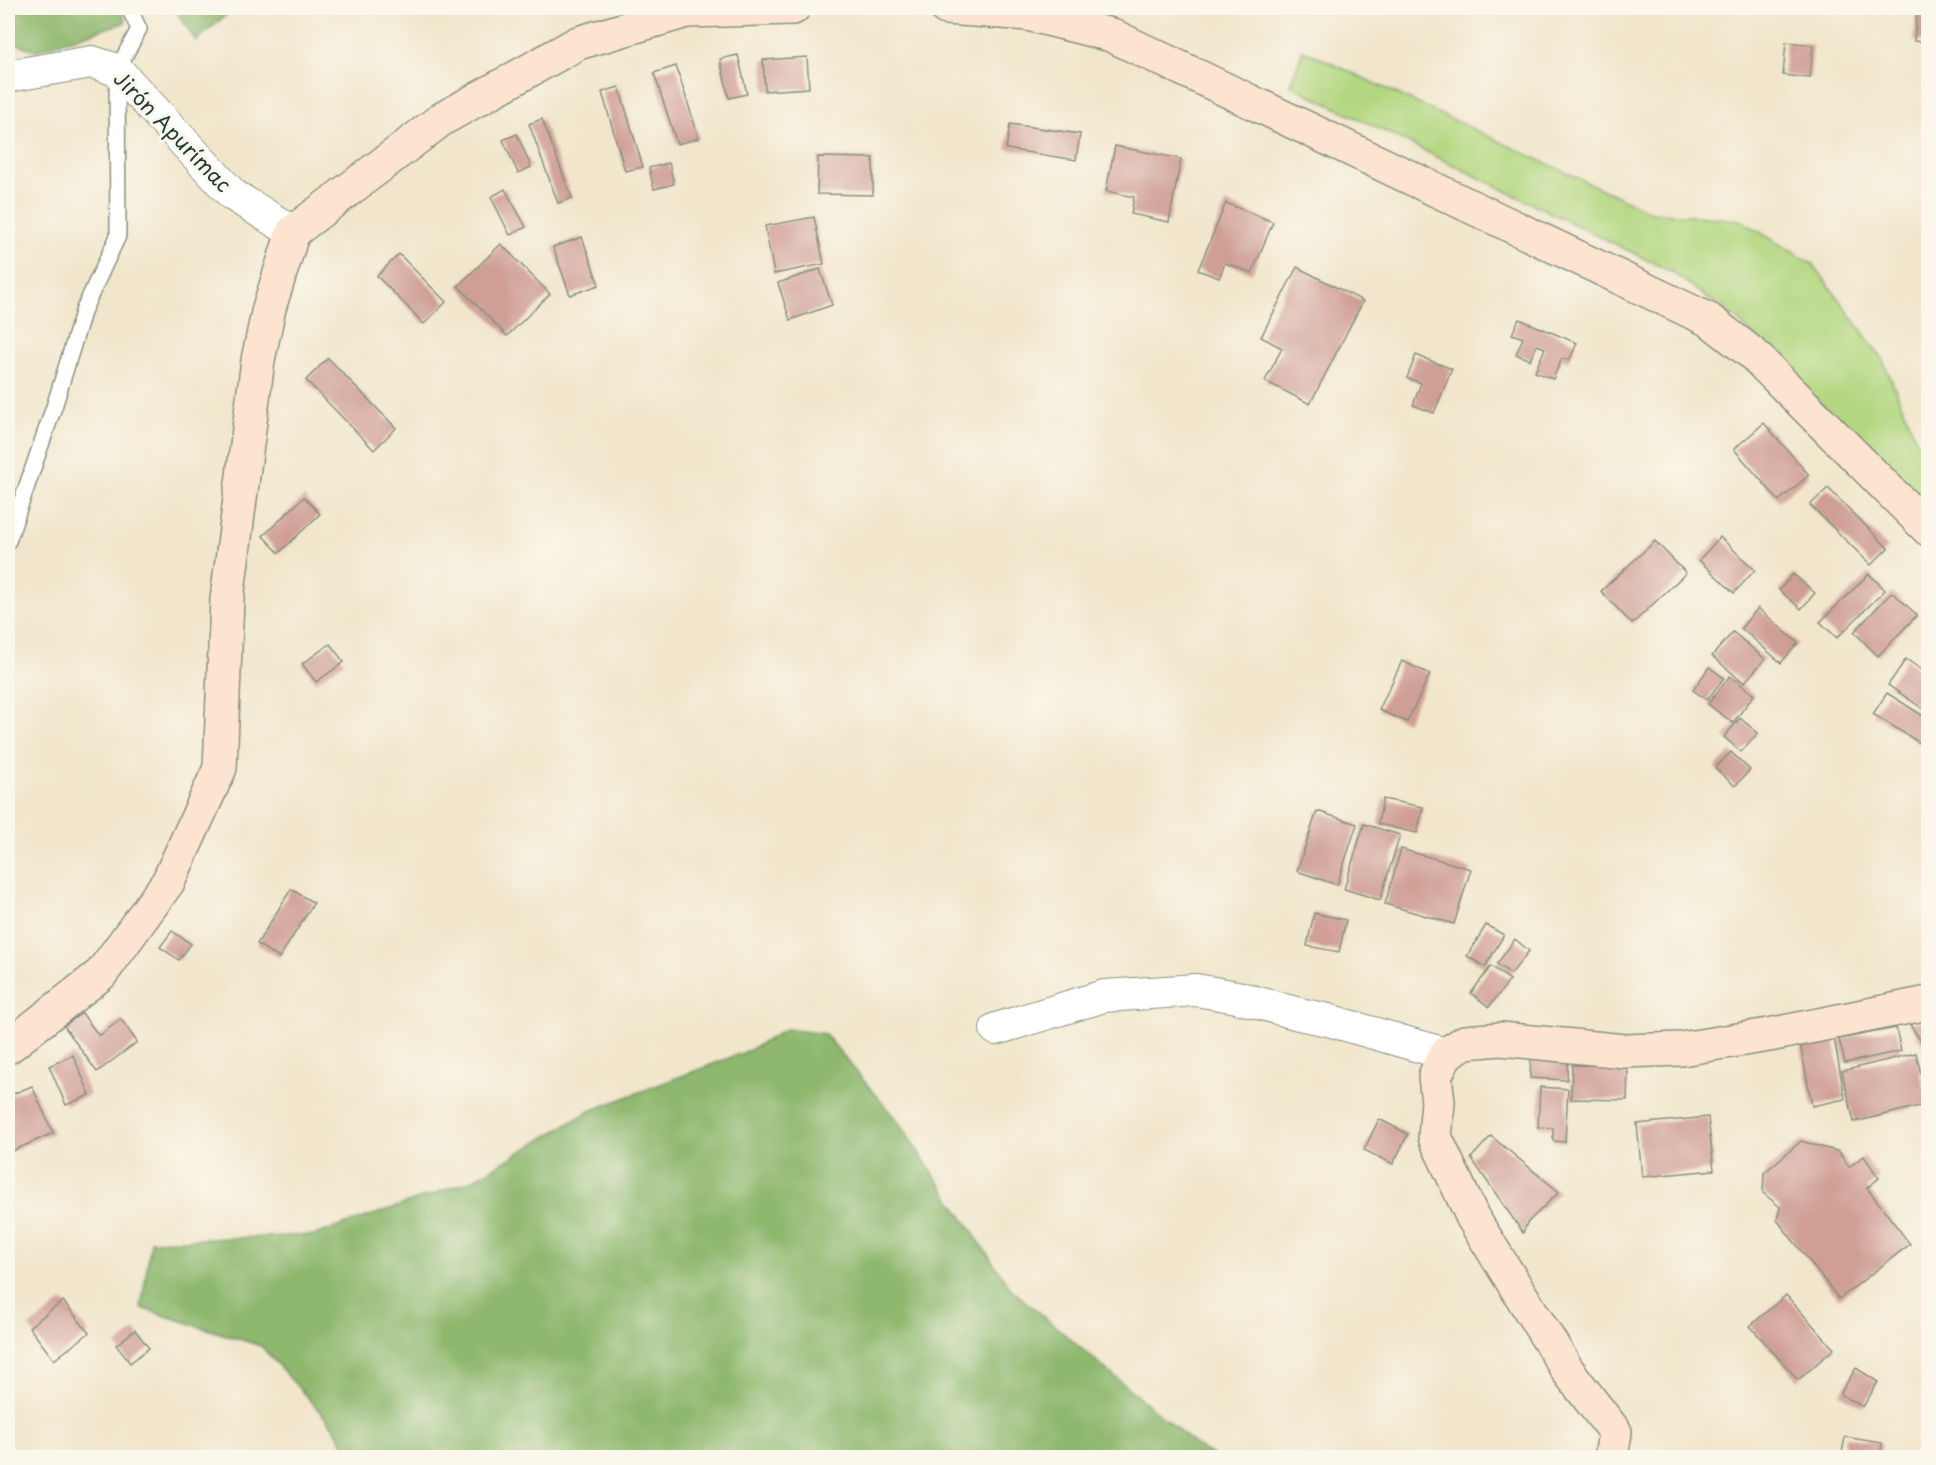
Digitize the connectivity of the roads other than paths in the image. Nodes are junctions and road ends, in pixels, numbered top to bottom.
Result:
1 (129, 8) edge
2 (793, 8) edge
3 (946, 8) edge
4 (117, 70) junction
5 (8, 76) edge
6 (293, 232) junction
7 (1929, 530) edge
8 (8, 541) edge
9 (1929, 1003) edge
10 (996, 1029) dead end
11 (8, 1047) edge
12 (1446, 1054) junction
13 (1611, 1458) edge

1 - 4 lane
2 - 6 street
3 - 7 street
4 - 5 street, Jirón Apurímac
4 - 6 street, Jirón Apurímac
4 - 8 lane
6 - 11 street
9 - 12 street
10 - 12 street
12 - 13 street

